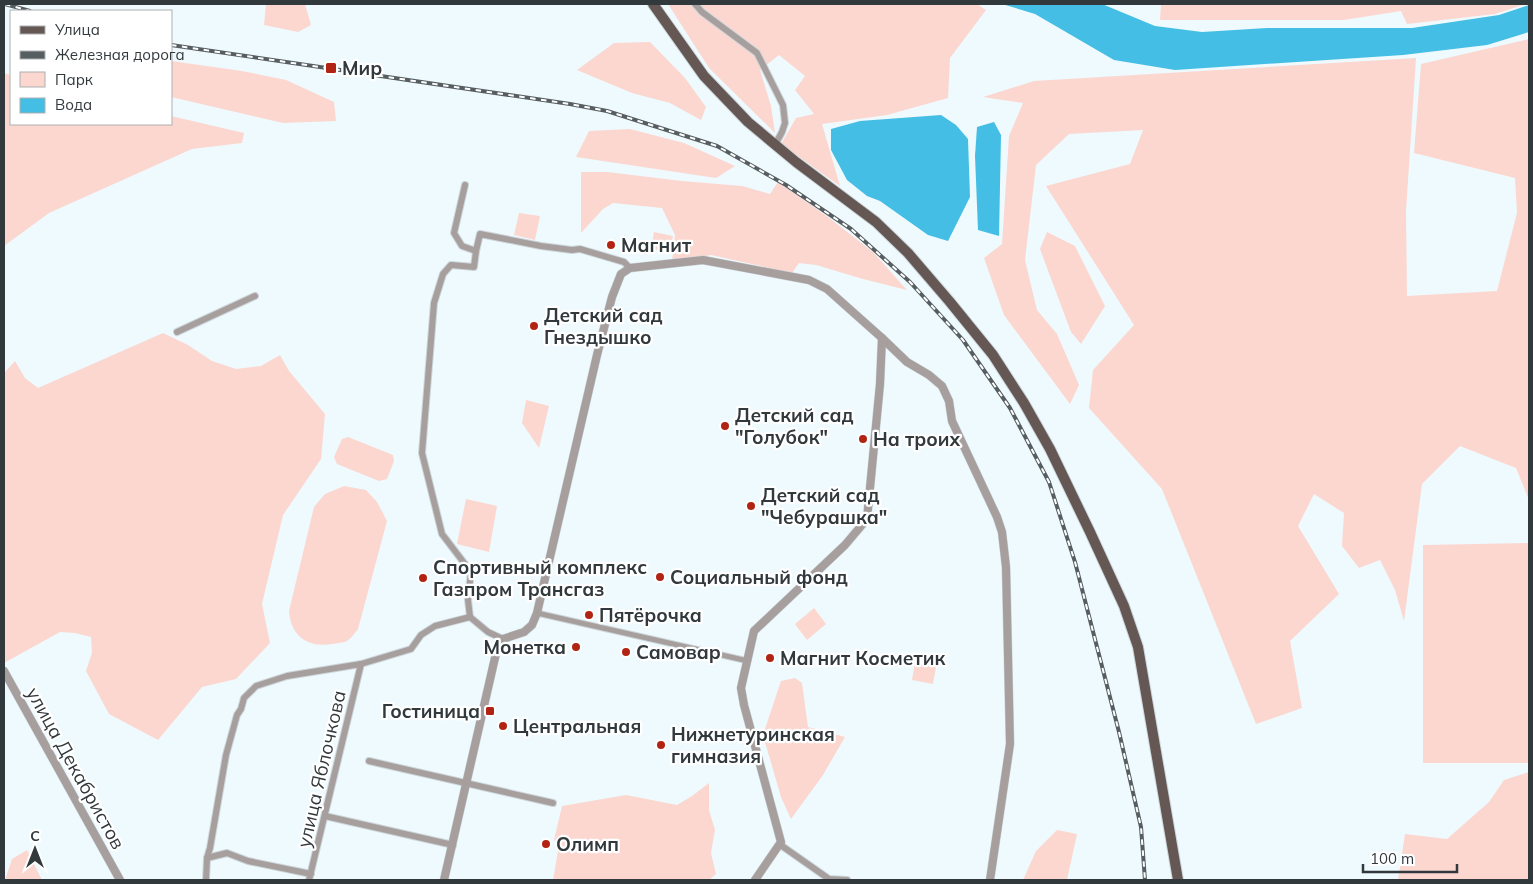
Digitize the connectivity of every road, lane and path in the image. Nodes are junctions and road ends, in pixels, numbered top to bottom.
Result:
1 (654, 4) edge
2 (695, 4) edge
3 (774, 145) junction
4 (465, 186) dead end
5 (476, 251) junction
6 (630, 268) junction
7 (255, 296) dead end
8 (178, 332) dead end
9 (882, 338) junction
10 (537, 612) junction
11 (470, 618) junction
12 (503, 639) junction
13 (748, 661) junction
14 (361, 664) junction
15 (4, 671) edge
16 (369, 761) dead end
17 (467, 782) junction
18 (553, 803) dead end
19 (325, 816) junction
20 (781, 842) junction
21 (452, 845) junction
22 (207, 858) junction
23 (310, 877) edge
24 (120, 880) edge
25 (206, 880) edge
26 (444, 880) edge
27 (755, 880) edge
28 (847, 880) edge
29 (990, 880) edge
30 (1178, 880) edge

1 - 3 main road
2 - 3 street
3 - 30 main road
4 - 5 street
5 - 6 street
5 - 11 street
6 - 9 street
6 - 10 street
7 - 8 street
9 - 13 street
9 - 29 street
10 - 12 street
10 - 13 street
11 - 12 street
11 - 14 street
12 - 17 street
13 - 20 street
14 - 19 street, улица Яблочкова
14 - 22 street
15 - 24 street, улица Декабристов
16 - 17 street
17 - 18 street
17 - 21 street
19 - 21 street
19 - 23 street, улица Яблочкова
20 - 27 street
20 - 28 street
21 - 26 street
22 - 23 street
22 - 25 street

